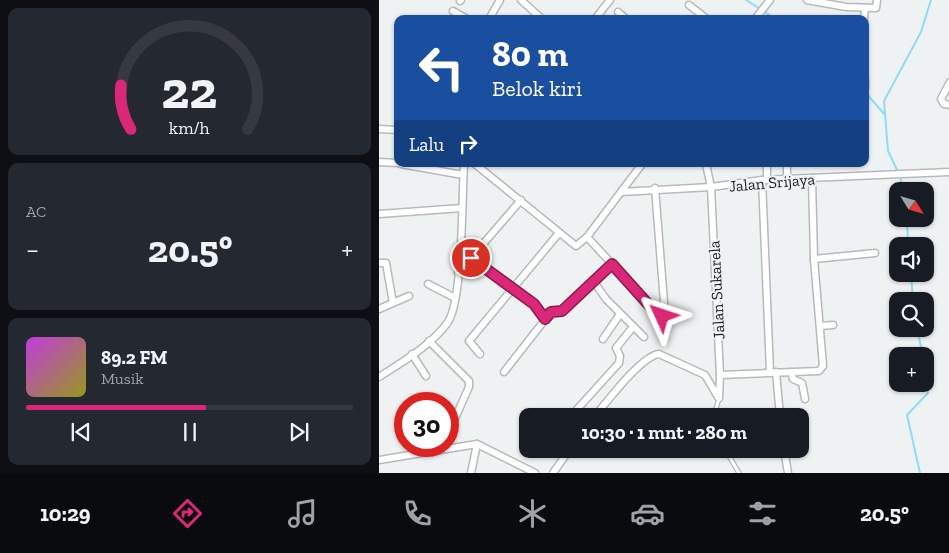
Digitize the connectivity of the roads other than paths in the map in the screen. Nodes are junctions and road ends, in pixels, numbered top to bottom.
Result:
1 (500, 0) edge
2 (521, 0) edge
3 (610, 0) edge
4 (807, 0) edge
5 (877, 0) edge
6 (768, 3) edge
7 (689, 5) dead end
8 (865, 8) junction
9 (453, 11) dead end
10 (618, 12) dead end
11 (460, 15) edge
12 (491, 15) edge
13 (538, 15) edge
14 (598, 15) edge
15 (621, 15) edge
16 (702, 15) edge
17 (759, 15) edge
18 (864, 15) edge
19 (949, 82) edge
20 (949, 105) edge
21 (379, 129) edge
22 (394, 130) edge
23 (379, 162) edge
24 (394, 163) edge
25 (417, 167) edge
26 (464, 167) edge
27 (479, 167) edge
28 (639, 167) edge
29 (707, 167) edge
30 (767, 167) edge
31 (787, 167) edge
32 (949, 172) edge
33 (463, 175) junction
34 (812, 178) junction
35 (787, 179) junction
36 (765, 180) junction
37 (711, 187) junction
38 (655, 188) junction
39 (621, 192) junction
40 (521, 200) junction
41 (462, 208) junction
42 (379, 214) edge
43 (559, 233) junction
44 (587, 236) junction
45 (875, 253) dead end
46 (471, 258) junction
47 (813, 259) junction
48 (379, 263) edge
49 (612, 264) junction
50 (457, 273) junction
51 (594, 282) junction
52 (428, 284) dead end
53 (513, 288) junction
54 (409, 296) dead end
55 (455, 298) junction
56 (393, 302) junction
57 (379, 310) edge
58 (620, 314) junction
59 (545, 319) junction
60 (833, 325) dead end
61 (633, 326) junction
62 (820, 326) junction
63 (644, 337) dead end
64 (603, 339) dead end
65 (429, 341) junction
66 (412, 354) junction
67 (480, 354) dead end
68 (504, 372) dead end
69 (773, 372) junction
70 (791, 372) junction
71 (720, 375) junction
72 (426, 376) dead end
73 (379, 377) edge
74 (719, 398) junction
75 (805, 399) dead end
76 (578, 408) edge
77 (602, 408) edge
78 (717, 408) edge
79 (779, 408) edge
80 (459, 409) edge
81 (477, 444) junction
82 (459, 446) edge
83 (394, 457) edge
84 (564, 458) edge
85 (730, 458) edge
86 (786, 458) edge
87 (379, 460) edge
88 (471, 473) edge
89 (535, 473) edge
90 (553, 473) edge
91 (739, 473) edge
92 (788, 473) edge

1 - 12 street
2 - 13 street
3 - 14 street
4 - 8 street
5 - 8 street
6 - 17 street
7 - 16 street
8 - 18 street
9 - 11 street
10 - 15 street
19 - 20 street
21 - 22 street
23 - 24 street
25 - 33 street
26 - 33 street
27 - 40 street
28 - 39 street
29 - 37 street, Jalan Sukarela
30 - 36 street
31 - 35 street
32 - 34 street, Jalan Srijaya
33 - 41 street
34 - 35 street, Jalan Srijaya
34 - 47 street
35 - 36 street, Jalan Srijaya
36 - 37 street, Jalan Srijaya
36 - 69 street
37 - 38 street, Jalan Srijaya
37 - 71 street, Jalan Sukarela
38 - 39 street, Jalan Srijaya
38 - 49 street
39 - 44 street
40 - 43 street
40 - 46 street
41 - 42 street
41 - 50 street
43 - 44 street
43 - 53 street
44 - 49 street
45 - 47 street
46 - 50 street
46 - 53 street
47 - 62 street
48 - 56 street
49 - 51 street
50 - 55 street
51 - 58 street
51 - 59 street
52 - 55 street
53 - 59 street
53 - 67 street
54 - 56 street
55 - 65 street
56 - 57 street
58 - 61 street
58 - 64 street
59 - 68 street
60 - 62 street
61 - 63 street
61 - 76 street
62 - 70 street
65 - 66 street
65 - 80 street
66 - 72 street
66 - 73 street
69 - 70 street
69 - 71 street
69 - 79 street
70 - 75 street
71 - 74 street, Jalan Sukarela
74 - 77 street
74 - 78 lane, Jalan Sukarela
81 - 82 street
81 - 88 street
81 - 89 street
83 - 87 street
84 - 90 street
85 - 91 lane
86 - 92 street

